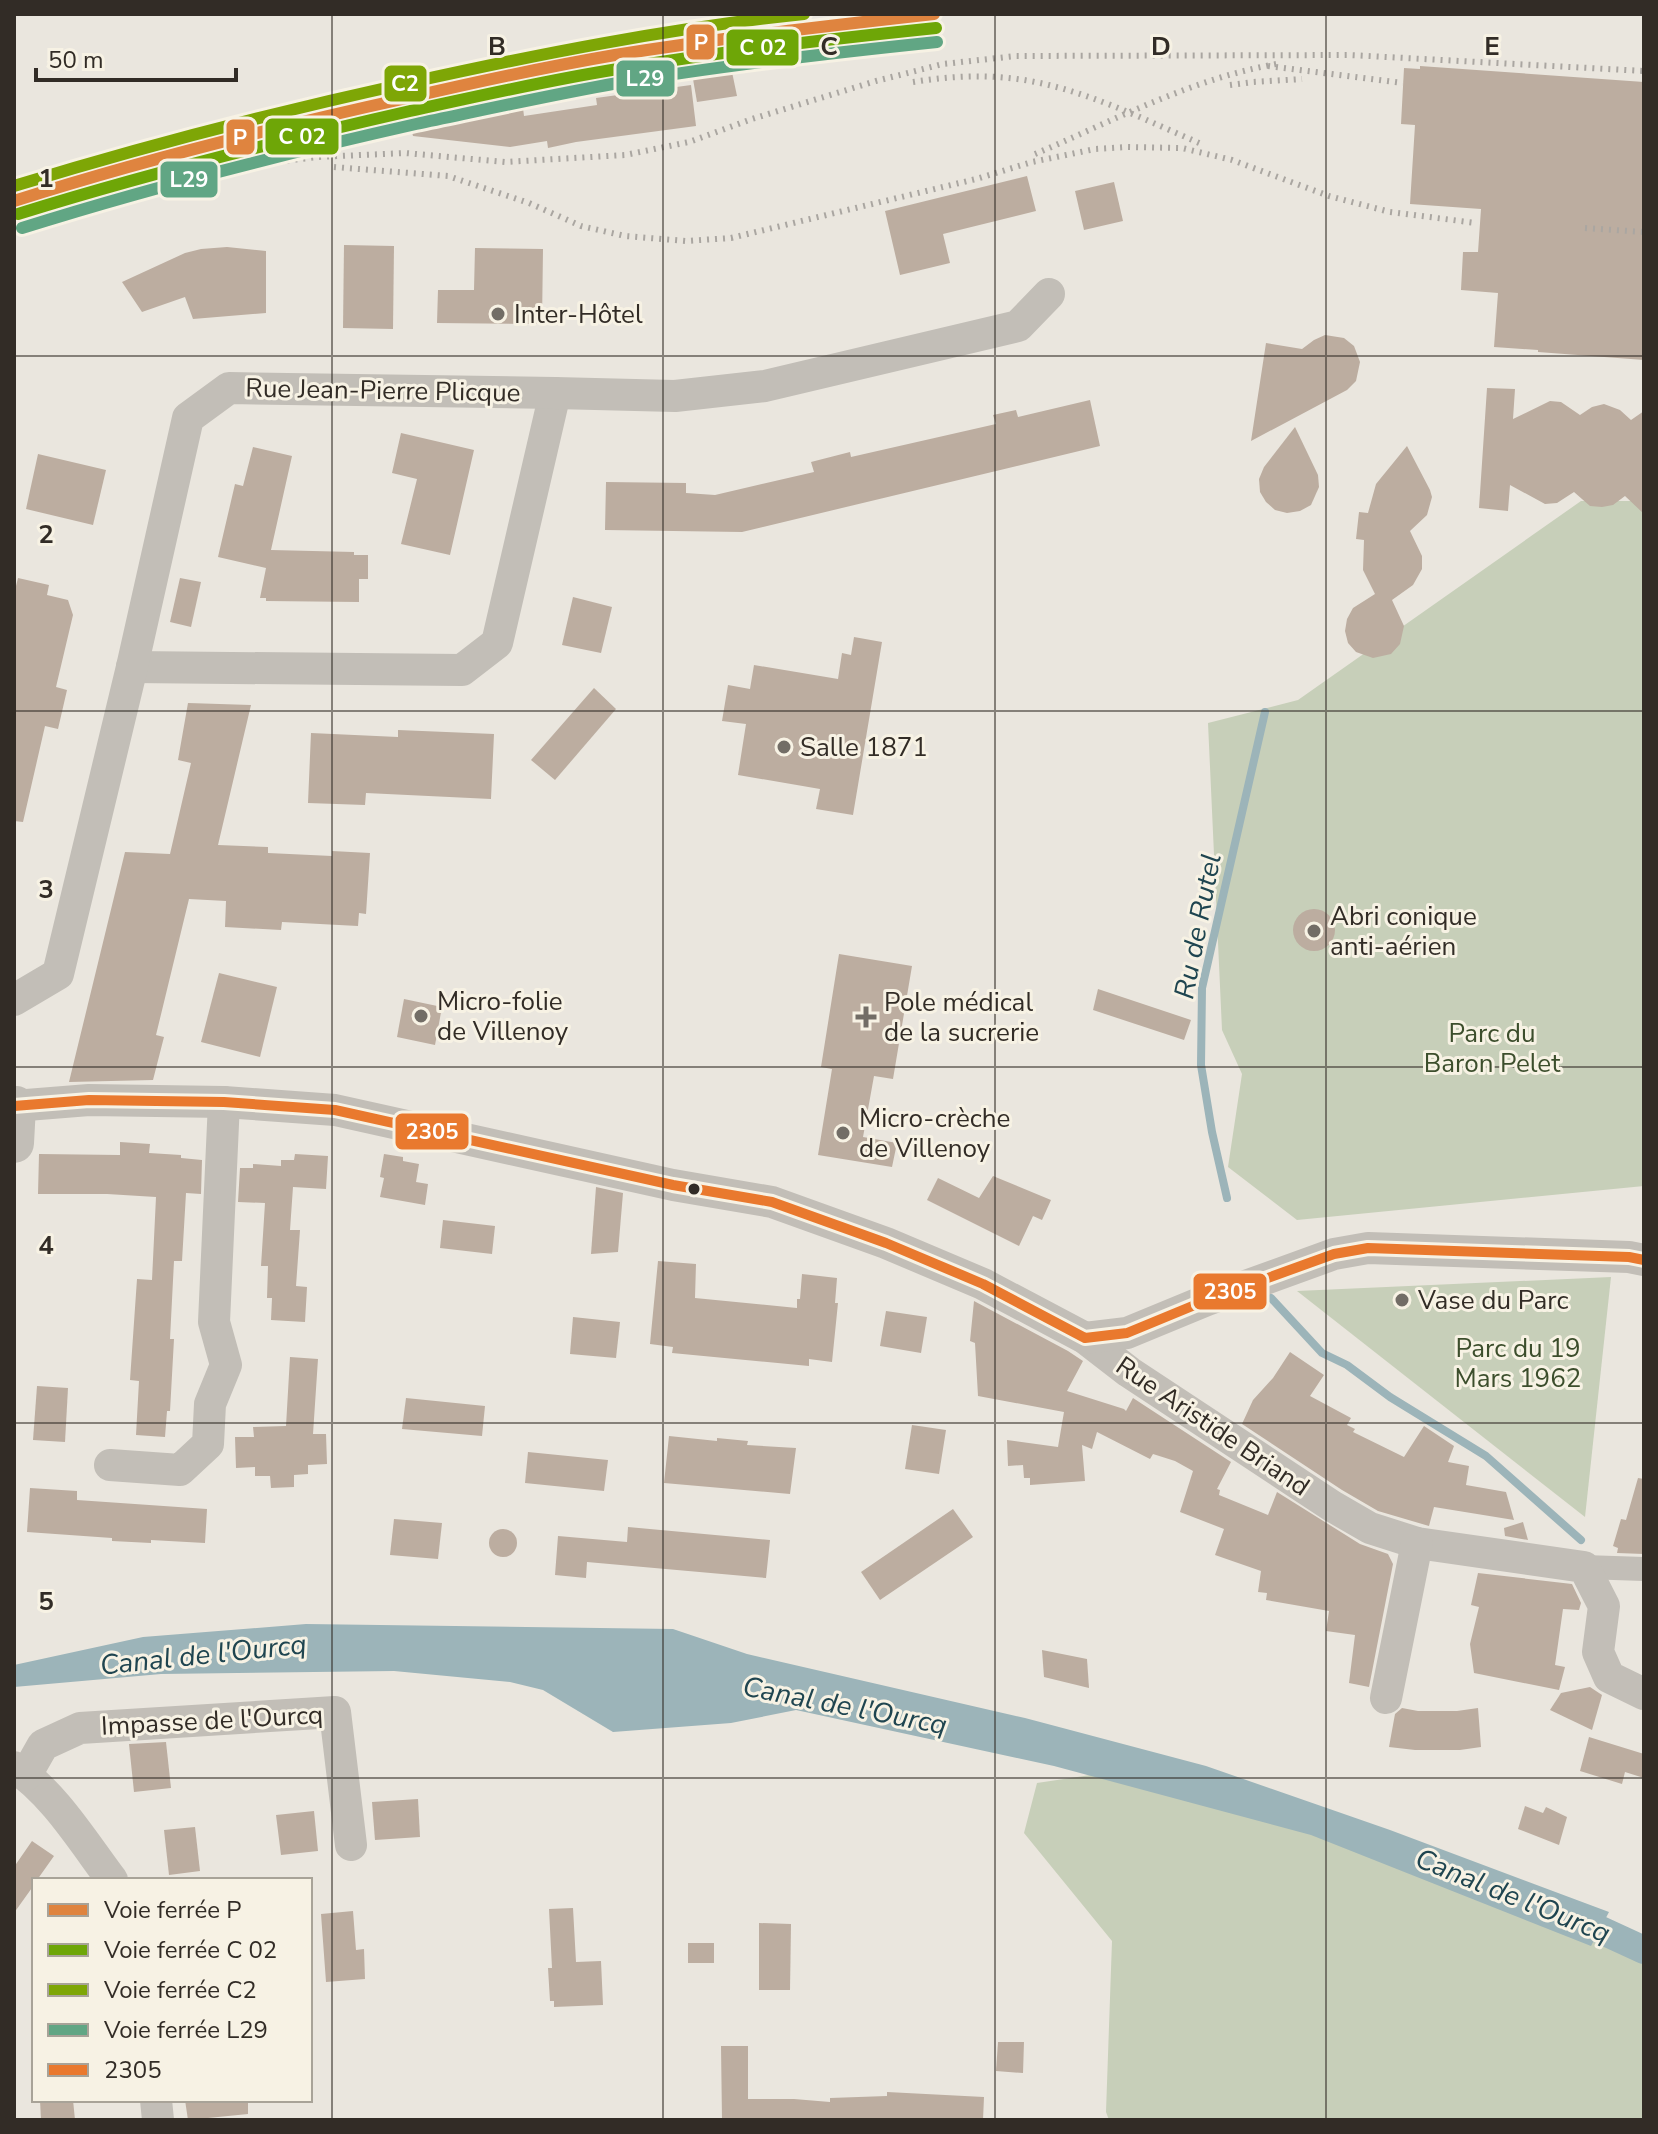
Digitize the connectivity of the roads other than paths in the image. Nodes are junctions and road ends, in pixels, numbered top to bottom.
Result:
1 (1049, 294) dead end
2 (555, 393) junction
3 (132, 667) junction
4 (14, 1000) edge
5 (224, 1102) junction
6 (15, 1118) edge
7 (1644, 1260) edge
8 (1085, 1338) junction
9 (110, 1465) dead end
10 (1417, 1543) junction
11 (1584, 1567) junction
12 (1644, 1569) edge
13 (1644, 1694) edge
14 (1386, 1698) dead end
15 (20, 1771) edge
16 (351, 1845) dead end
17 (110, 1878) edge

1 - 2 street, Rue Jean-Pierre Plicque
2 - 3 street, Rue Jean-Pierre Plicque
2 - 3 street, Rue Jean-Pierre Plicque
3 - 4 street, Rue Jean-Pierre Plicque
5 - 6 street, Rue Aristide Briand
5 - 8 street, Rue Aristide Briand
5 - 9 street
7 - 8 street
8 - 10 street, Rue Aristide Briand
10 - 11 street, Rue Aristide Briand
10 - 14 street
11 - 12 street
11 - 13 street
15 - 16 street, Impasse de l'Ourcq
15 - 17 street

